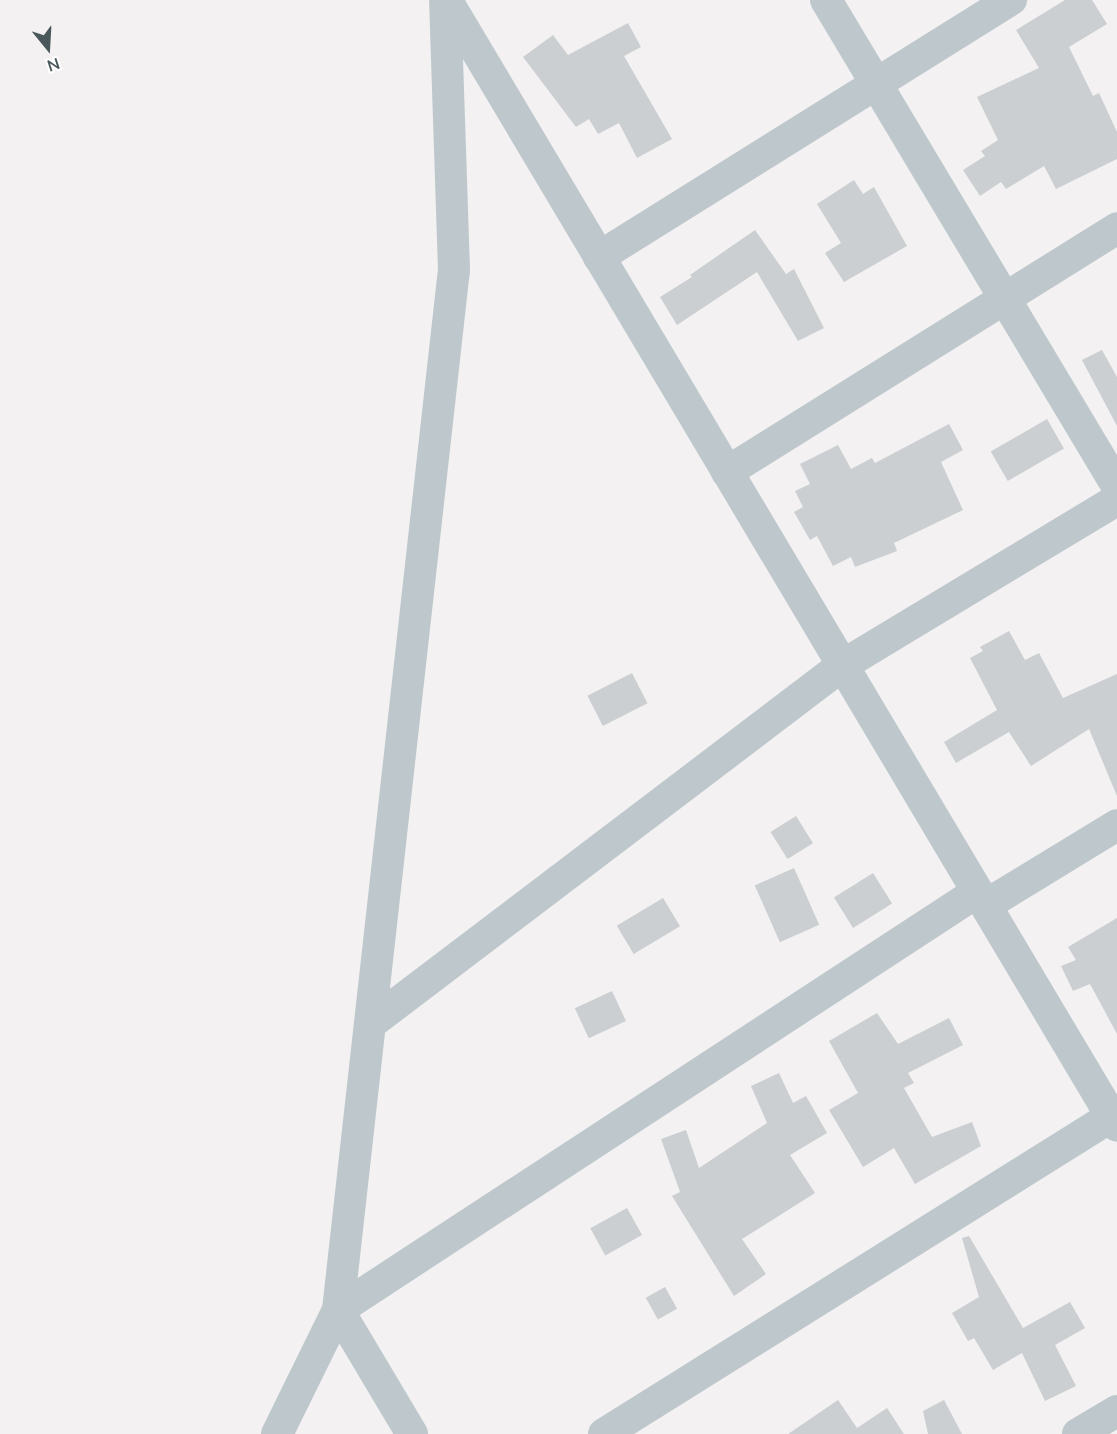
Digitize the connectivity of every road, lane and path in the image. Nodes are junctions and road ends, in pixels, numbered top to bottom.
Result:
1 (446, 0) edge
2 (826, 0) edge
3 (1011, 0) edge
4 (875, 85) junction
5 (1117, 228) edge
6 (599, 257) junction
7 (1004, 299) junction
8 (727, 472) junction
9 (1117, 486) edge
10 (1117, 500) edge
11 (843, 665) junction
12 (1117, 825) edge
13 (982, 898) junction
14 (370, 1024) junction
15 (1115, 1118) edge
16 (338, 1310) junction
17 (1117, 1410) edge
18 (277, 1434) edge
19 (412, 1434) edge
20 (604, 1434) edge
21 (1077, 1434) edge

1 - 6 street
1 - 14 street
2 - 4 street
3 - 4 street
4 - 6 street
4 - 7 street
5 - 7 street
6 - 8 street
7 - 8 street
7 - 9 street
8 - 11 street
10 - 11 street
11 - 13 street
11 - 14 street
12 - 13 street
13 - 15 street
13 - 16 street
14 - 16 street
15 - 20 street
16 - 18 street
16 - 19 street
17 - 21 street

